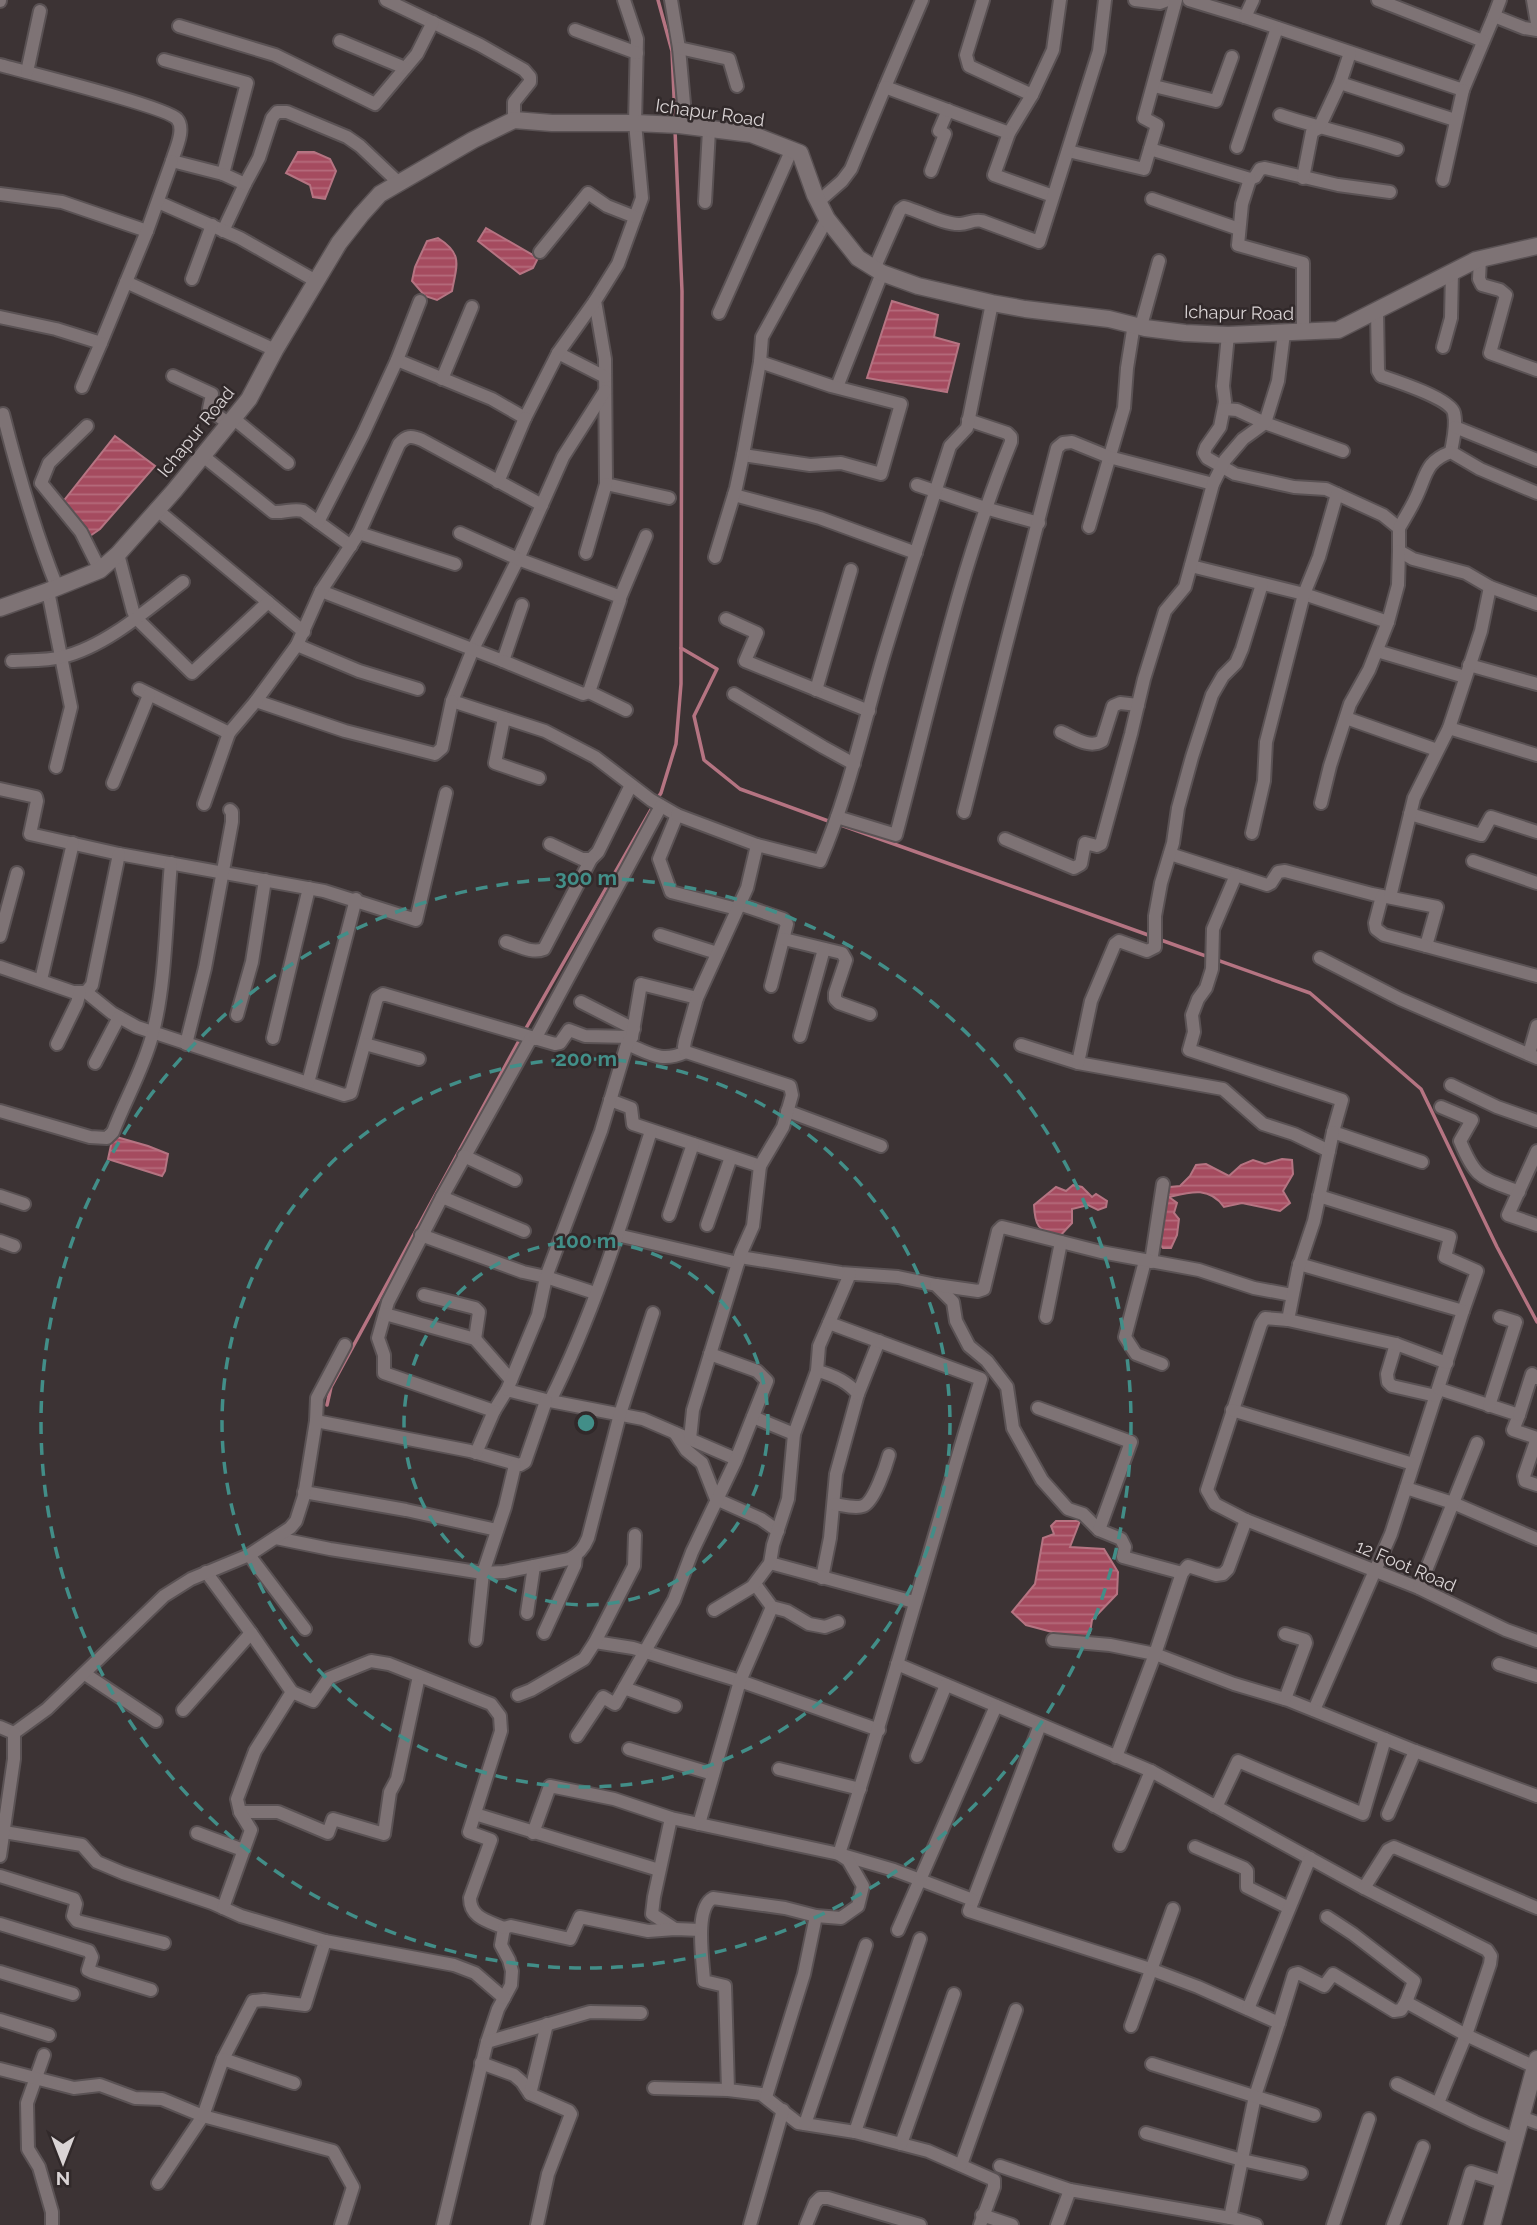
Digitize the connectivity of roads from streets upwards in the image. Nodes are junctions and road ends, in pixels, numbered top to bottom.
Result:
1 (386, 0) edge
2 (624, 0) edge
3 (671, 0) edge
4 (922, 0) edge
5 (983, 0) edge
6 (1060, 0) edge
7 (1105, 0) edge
8 (1135, 0) edge
9 (1168, 0) edge
10 (1176, 0) edge
11 (1189, 0) edge
12 (1253, 0) edge
13 (1378, 0) edge
14 (1500, 0) edge
15 (1533, 0) edge
16 (404, 3) edge
17 (40, 11) dead end
18 (1494, 16) junction
19 (1245, 17) junction
20 (433, 22) junction
21 (1537, 23) edge
22 (179, 26) dead end
23 (1278, 28) junction
24 (575, 30) dead end
25 (1537, 30) edge
26 (340, 41) dead end
27 (1483, 41) junction
28 (679, 48) junction
29 (637, 53) junction
30 (1350, 53) junction
31 (1232, 57) dead end
32 (164, 60) dead end
33 (0, 65) edge
34 (405, 68) junction
35 (27, 72) junction
36 (1340, 83) junction
37 (737, 86) dead end
38 (1153, 86) junction
39 (885, 87) junction
40 (1463, 90) junction
41 (1032, 95) junction
42 (948, 110) junction
43 (1280, 115) dead end
44 (514, 120) junction
45 (1455, 120) junction
46 (635, 122) junction
47 (676, 125) junction
48 (1319, 128) junction
49 (709, 130) junction
50 (1009, 133) junction
51 (1237, 147) dead end
52 (792, 149) junction
53 (1150, 149) junction
54 (1397, 149) dead end
55 (1068, 151) junction
56 (172, 161) junction
57 (931, 171) dead end
58 (223, 174) junction
59 (1303, 177) junction
60 (1250, 178) junction
61 (1443, 180) dead end
62 (400, 183) junction
63 (246, 184) junction
64 (1390, 192) dead end
65 (0, 194) edge
66 (1054, 196) junction
67 (1152, 199) dead end
68 (158, 202) junction
69 (705, 202) dead end
70 (818, 202) junction
71 (635, 217) junction
72 (827, 219) junction
73 (218, 228) junction
74 (1239, 229) junction
75 (147, 231) junction
76 (1537, 246) edge
77 (540, 252) dead end
78 (1480, 259) junction
79 (1159, 261) dead end
80 (878, 271) junction
81 (1452, 272) junction
82 (192, 279) dead end
83 (316, 281) junction
84 (126, 282) junction
85 (420, 301) dead end
86 (596, 301) junction
87 (992, 303) junction
88 (472, 307) dead end
89 (1377, 310) junction
90 (719, 313) dead end
91 (0, 317) edge
92 (1138, 325) junction
93 (1284, 333) junction
94 (1303, 333) junction
95 (1228, 335) junction
96 (101, 343) junction
97 (1443, 347) dead end
98 (275, 350) junction
99 (558, 353) junction
100 (397, 360) junction
101 (760, 362) junction
102 (1537, 370) edge
103 (173, 376) dead end
104 (442, 379) junction
105 (605, 384) junction
106 (82, 387) dead end
107 (837, 387) junction
108 (1224, 409) junction
109 (3, 414) dead end
110 (524, 418) junction
111 (968, 420) junction
112 (231, 421) junction
113 (1265, 423) junction
114 (88, 426) dead end
115 (1455, 427) junction
116 (5, 445) edge
117 (1343, 451) dead end
118 (1451, 452) junction
119 (743, 455) junction
120 (203, 456) junction
121 (1109, 457) junction
122 (1537, 460) edge
123 (288, 463) dead end
124 (1222, 466) junction
125 (498, 482) junction
126 (606, 484) junction
127 (1213, 484) junction
128 (917, 485) dead end
129 (936, 491) junction
130 (1537, 493) edge
131 (1337, 494) junction
132 (734, 495) junction
133 (669, 498) dead end
134 (542, 505) junction
135 (156, 509) junction
136 (985, 509) junction
137 (318, 522) junction
138 (1038, 523) junction
139 (1088, 527) dead end
140 (1399, 528) junction
141 (359, 533) junction
142 (460, 533) dead end
143 (646, 536) dead end
144 (351, 546) junction
145 (1399, 551) junction
146 (586, 553) dead end
147 (916, 553) junction
148 (118, 554) junction
149 (715, 557) dead end
150 (518, 559) junction
151 (456, 564) dead end
152 (1191, 566) junction
153 (100, 570) junction
154 (851, 570) dead end
155 (183, 582) dead end
156 (1262, 584) junction
157 (1490, 587) junction
158 (53, 589) junction
159 (321, 591) junction
160 (1304, 594) junction
161 (620, 598) junction
162 (268, 602) junction
163 (1537, 604) edge
164 (523, 605) dead end
165 (0, 608) edge
166 (136, 618) junction
167 (726, 619) dead end
168 (1388, 622) junction
169 (304, 632) junction
170 (297, 645) junction
171 (473, 649) junction
172 (1377, 651) junction
173 (61, 657) junction
174 (503, 661) junction
175 (12, 662) dead end
176 (1467, 671) junction
177 (1537, 684) edge
178 (418, 690) dead end
179 (816, 691) junction
180 (589, 692) junction
181 (734, 694) dead end
182 (256, 701) junction
183 (452, 701) junction
184 (1138, 705) junction
185 (626, 710) dead end
186 (869, 711) junction
187 (504, 718) junction
188 (1346, 719) junction
189 (1449, 728) junction
190 (1061, 732) dead end
191 (229, 733) junction
192 (1437, 750) junction
193 (1537, 755) edge
194 (854, 764) junction
195 (56, 767) dead end
196 (539, 778) dead end
197 (113, 783) dead end
198 (631, 785) junction
199 (0, 789) edge
200 (446, 793) dead end
201 (656, 803) junction
202 (1321, 803) dead end
203 (204, 804) dead end
204 (230, 810) dead end
205 (964, 813) dead end
206 (1410, 814) junction
207 (677, 815) junction
208 (836, 821) junction
209 (1537, 832) edge
210 (1252, 833) dead end
211 (1005, 839) dead end
212 (73, 843) junction
213 (550, 844) dead end
214 (757, 845) junction
215 (119, 854) junction
216 (1170, 854) junction
217 (591, 859) junction
218 (1473, 861) dead end
219 (171, 863) junction
220 (221, 872) junction
221 (17, 873) dead end
222 (1236, 876) junction
223 (265, 880) junction
224 (1537, 883) edge
225 (309, 888) junction
226 (1386, 897) junction
227 (356, 900) junction
228 (738, 906) junction
229 (660, 935) dead end
230 (0, 936) edge
231 (784, 939) junction
232 (506, 942) dead end
233 (1426, 946) junction
234 (824, 949) junction
235 (717, 953) junction
236 (1320, 958) dead end
237 (0, 967) edge
238 (1537, 976) edge
239 (41, 980) junction
240 (771, 986) dead end
241 (813, 990) junction
242 (83, 992) junction
243 (697, 998) junction
244 (835, 999) junction
245 (582, 1002) dead end
246 (870, 1014) dead end
247 (237, 1015) dead end
248 (119, 1017) junction
249 (1537, 1026) edge
250 (153, 1033) junction
251 (800, 1035) dead end
252 (527, 1036) junction
253 (631, 1037) junction
254 (273, 1038) dead end
255 (57, 1044) dead end
256 (186, 1044) junction
257 (365, 1044) junction
258 (1021, 1045) dead end
259 (686, 1052) junction
260 (1533, 1056) edge
261 (419, 1059) dead end
262 (95, 1063) dead end
263 (1078, 1063) junction
264 (308, 1083) junction
265 (1451, 1085) dead end
266 (610, 1100) junction
267 (1441, 1107) dead end
268 (0, 1111) edge
269 (787, 1111) junction
270 (1537, 1121) edge
271 (650, 1130) junction
272 (1333, 1132) junction
273 (693, 1144) junction
274 (881, 1146) dead end
275 (1329, 1151) junction
276 (464, 1156) junction
277 (731, 1157) junction
278 (1535, 1160) edge
279 (1422, 1162) dead end
280 (760, 1166) junction
281 (515, 1180) dead end
282 (1163, 1184) dead end
283 (1519, 1192) junction
284 (0, 1196) edge
285 (1319, 1196) junction
286 (442, 1197) junction
287 (24, 1204) dead end
288 (669, 1215) dead end
289 (707, 1225) dead end
290 (1537, 1225) edge
291 (524, 1231) dead end
292 (421, 1235) junction
293 (617, 1235) junction
294 (0, 1241) edge
295 (1061, 1242) junction
296 (14, 1245) dead end
297 (739, 1260) junction
298 (1148, 1262) junction
299 (1299, 1264) junction
300 (850, 1274) junction
301 (546, 1277) junction
302 (936, 1285) junction
303 (595, 1293) junction
304 (424, 1295) dead end
305 (1292, 1295) junction
306 (1463, 1311) junction
307 (653, 1313) dead end
308 (385, 1314) junction
309 (1046, 1317) dead end
310 (1500, 1317) dead end
311 (1287, 1320) junction
312 (829, 1323) junction
313 (475, 1339) junction
314 (878, 1341) junction
315 (1396, 1344) junction
316 (345, 1345) dead end
317 (710, 1354) junction
318 (1447, 1363) junction
319 (1162, 1364) dead end
320 (817, 1371) junction
321 (1537, 1378) edge
322 (509, 1385) junction
323 (1437, 1392) junction
324 (858, 1394) junction
325 (548, 1401) junction
326 (1489, 1406) junction
327 (1038, 1408) dead end
328 (1232, 1410) junction
329 (494, 1411) junction
330 (620, 1414) junction
331 (1519, 1415) junction
332 (753, 1417) junction
333 (316, 1421) junction
334 (675, 1433) junction
335 (794, 1434) junction
336 (1537, 1438) edge
337 (690, 1439) junction
338 (1477, 1443) dead end
339 (476, 1453) junction
340 (889, 1455) dead end
341 (736, 1459) junction
342 (1413, 1464) junction
343 (515, 1465) junction
344 (1537, 1485) edge
345 (1406, 1488) junction
346 (304, 1492) junction
347 (716, 1499) junction
348 (1452, 1503) junction
349 (834, 1504) junction
350 (1247, 1520) junction
351 (497, 1530) junction
352 (1099, 1530) junction
353 (778, 1531) junction
354 (635, 1535) dead end
355 (276, 1538) junction
356 (1537, 1539) edge
357 (249, 1555) junction
358 (576, 1556) junction
359 (770, 1563) junction
360 (534, 1566) junction
361 (206, 1572) junction
362 (1376, 1572) junction
363 (484, 1573) junction
364 (1182, 1573) junction
365 (822, 1578) junction
366 (755, 1584) junction
367 (1419, 1588) junction
368 (914, 1602) junction
369 (772, 1607) junction
370 (714, 1610) dead end
371 (527, 1613) dead end
372 (838, 1622) dead end
373 (305, 1629) dead end
374 (251, 1633) junction
375 (544, 1633) dead end
376 (1285, 1634) dead end
377 (476, 1640) dead end
378 (1053, 1640) dead end
379 (1537, 1641) edge
380 (595, 1642) junction
381 (645, 1652) junction
382 (1155, 1654) junction
383 (897, 1664) junction
384 (1499, 1664) dead end
385 (85, 1674) junction
386 (419, 1676) junction
387 (1537, 1676) edge
388 (740, 1681) junction
389 (946, 1685) junction
390 (624, 1688) junction
391 (292, 1692) junction
392 (518, 1695) dead end
393 (1284, 1699) junction
394 (675, 1706) dead end
395 (996, 1706) junction
396 (183, 1710) dead end
397 (1314, 1710) junction
398 (156, 1721) dead end
399 (1040, 1725) junction
400 (0, 1727) edge
401 (879, 1730) junction
402 (14, 1733) junction
403 (577, 1735) dead end
404 (1385, 1739) junction
405 (629, 1749) dead end
406 (1415, 1751) junction
407 (917, 1756) dead end
408 (1116, 1757) junction
409 (779, 1769) dead end
410 (1151, 1771) junction
411 (713, 1774) junction
412 (860, 1789) junction
413 (1537, 1796) edge
414 (1214, 1806) junction
415 (240, 1812) junction
416 (475, 1814) junction
417 (1388, 1814) dead end
418 (4, 1816) edge
419 (671, 1818) junction
420 (699, 1824) junction
421 (4, 1832) junction
422 (197, 1833) dead end
423 (533, 1833) junction
424 (1120, 1845) dead end
425 (1195, 1847) dead end
426 (243, 1850) junction
427 (839, 1854) junction
428 (0, 1856) edge
429 (1310, 1858) junction
430 (659, 1870) junction
431 (0, 1876) edge
432 (920, 1880) junction
433 (1364, 1888) junction
434 (973, 1900) junction
435 (223, 1908) junction
436 (1289, 1908) junction
437 (1173, 1909) dead end
438 (1537, 1909) edge
439 (816, 1916) junction
440 (1327, 1917) dead end
441 (0, 1924) edge
442 (504, 1928) junction
443 (675, 1929) junction
444 (701, 1930) junction
445 (898, 1930) dead end
446 (920, 1939) dead end
447 (325, 1941) junction
448 (164, 1944) dead end
449 (866, 1945) dead end
450 (1150, 1969) junction
451 (0, 1972) edge
452 (151, 1990) dead end
453 (73, 1994) dead end
454 (954, 1994) dead end
455 (504, 1998) junction
456 (1406, 2002) junction
457 (1248, 2009) junction
458 (1016, 2010) dead end
459 (641, 2012) dead end
460 (0, 2020) edge
461 (1279, 2023) junction
462 (547, 2024) junction
463 (1131, 2026) dead end
464 (49, 2035) dead end
465 (1466, 2035) junction
466 (487, 2042) junction
467 (44, 2055) dead end
468 (223, 2059) junction
469 (481, 2063) junction
470 (1536, 2063) edge
471 (1152, 2064) dead end
472 (0, 2069) edge
473 (35, 2079) junction
474 (294, 2083) dead end
475 (1397, 2084) dead end
476 (654, 2088) dead end
477 (728, 2090) junction
478 (530, 2094) junction
479 (1255, 2096) junction
480 (766, 2098) junction
481 (1438, 2103) junction
482 (783, 2110) junction
483 (1314, 2115) dead end
484 (203, 2116) junction
485 (1521, 2117) junction
486 (1369, 2119) dead end
487 (1537, 2123) edge
488 (805, 2124) junction
489 (855, 2132) junction
490 (1146, 2133) dead end
491 (1515, 2138) junction
492 (901, 2144) junction
493 (1423, 2147) dead end
494 (1242, 2160) junction
495 (961, 2165) junction
496 (1000, 2166) dead end
497 (1301, 2173) dead end
498 (1503, 2182) junction
499 (158, 2183) dead end
500 (1070, 2189) junction
501 (981, 2220) edge
502 (1238, 2221) edge
503 (52, 2225) edge
504 (341, 2225) edge
505 (443, 2225) edge
506 (537, 2225) edge
507 (750, 2225) edge
508 (806, 2225) edge
509 (920, 2225) edge
510 (1012, 2225) edge
511 (1057, 2225) edge
512 (1256, 2225) edge
513 (1333, 2225) edge
514 (1393, 2225) edge
515 (1455, 2225) edge
516 (1492, 2225) edge

1 - 16 street
2 - 29 street
3 - 28 street
4 - 39 street
5 - 41 street
6 - 41 street
7 - 55 street
8 - 9 street
10 - 38 street
11 - 19 street
12 - 19 street
13 - 27 street
14 - 18 street
15 - 21 street
16 - 20 street
17 - 35 street
18 - 25 street
18 - 27 street
19 - 23 street
20 - 34 street
20 - 44 street
22 - 34 street
23 - 30 street
23 - 51 street
24 - 29 street
26 - 34 street
27 - 40 street
28 - 37 street
28 - 47 street
29 - 46 street
30 - 36 street
30 - 40 street
31 - 38 street
32 - 58 street
33 - 35 street
35 - 56 street
36 - 45 street
36 - 48 street
38 - 53 street
39 - 42 street
39 - 70 street
40 - 45 street
41 - 50 street
42 - 50 street
42 - 57 street
43 - 48 street
44 - 46 street, Ichapur Road
44 - 62 street, Ichapur Road
45 - 61 street
46 - 47 street, Ichapur Road
46 - 71 street
47 - 49 street, Ichapur Road
48 - 54 street
48 - 59 street
49 - 52 street, Ichapur Road
49 - 69 street
50 - 66 street
52 - 70 street, Ichapur Road
52 - 90 street
53 - 55 street
53 - 60 street
55 - 66 street
56 - 58 street
56 - 68 street
58 - 63 street
59 - 60 street
59 - 64 street
60 - 74 street
62 - 63 street
62 - 83 street, Ichapur Road
63 - 73 street
65 - 75 street
66 - 80 street
67 - 74 street
68 - 73 street
68 - 75 street
70 - 72 street, Ichapur Road
71 - 77 street
71 - 86 street
72 - 80 street, Ichapur Road
72 - 101 street
73 - 82 street
73 - 83 street
74 - 94 street
75 - 84 street
76 - 78 street, Ichapur Road
78 - 81 street, Ichapur Road
78 - 102 street
79 - 92 street
80 - 87 street, Ichapur Road
80 - 107 street
81 - 89 street, Ichapur Road
81 - 97 street
83 - 98 street, Ichapur Road
84 - 96 street
84 - 98 street
85 - 100 street
86 - 99 street
86 - 105 street
87 - 92 street, Ichapur Road
87 - 111 street
88 - 104 street
89 - 94 street, Ichapur Road
89 - 115 street
91 - 96 street
92 - 95 street, Ichapur Road
92 - 121 street
93 - 94 street, Ichapur Road
93 - 95 street, Ichapur Road
93 - 113 street
95 - 108 street
96 - 106 street
98 - 112 street, Ichapur Road
99 - 105 street
99 - 110 street
100 - 104 street
100 - 137 street
101 - 107 street
101 - 119 street
103 - 112 street
104 - 110 street
105 - 126 street
105 - 134 street
107 - 119 street
108 - 113 street
108 - 124 street
109 - 116 street
110 - 125 street
111 - 129 street
111 - 136 street
112 - 120 street, Ichapur Road
112 - 123 street
113 - 117 street
113 - 124 street
114 - 153 street
115 - 118 street
115 - 122 street
116 - 158 street
118 - 130 street
118 - 140 street
119 - 132 street
120 - 135 street, Ichapur Road
120 - 137 street
121 - 127 street
121 - 138 street
121 - 139 street
124 - 127 street
124 - 131 street
125 - 134 street
125 - 141 street
126 - 133 street
126 - 146 street
127 - 152 street
128 - 129 street
129 - 136 street
129 - 147 street
131 - 140 street
131 - 160 street
132 - 147 street
132 - 149 street
134 - 150 street
135 - 148 street, Ichapur Road
135 - 162 street
136 - 138 street
136 - 208 street
137 - 144 street
138 - 205 street
140 - 145 street
141 - 144 street
141 - 151 street
142 - 150 street
143 - 161 street
144 - 159 street
145 - 157 street
145 - 168 street
147 - 186 street
148 - 153 street, Ichapur Road
148 - 166 street
150 - 161 street
150 - 171 street
152 - 156 street
152 - 184 street
153 - 158 street, Ichapur Road
154 - 179 street
155 - 166 street
156 - 160 street
156 - 216 street
157 - 163 street
157 - 176 street
158 - 165 street, Ichapur Road
158 - 173 street
159 - 169 street
159 - 171 street
160 - 168 street
160 - 210 street
161 - 180 street
162 - 166 street
162 - 169 street
164 - 174 street
166 - 173 street
167 - 179 street
168 - 172 street
169 - 170 street
170 - 178 street
170 - 182 street
171 - 174 street
171 - 183 street
172 - 176 street
172 - 188 street
173 - 175 street
173 - 195 street
174 - 180 street
176 - 177 street
176 - 189 street
179 - 186 street
180 - 185 street
181 - 194 street
182 - 183 street
182 - 191 street
183 - 187 street
184 - 190 street
184 - 211 street
186 - 194 street
187 - 196 street
187 - 198 street
188 - 192 street
188 - 202 street
189 - 192 street
189 - 193 street
191 - 197 street
191 - 203 street
192 - 206 street
194 - 208 street
198 - 201 street
198 - 217 street
199 - 212 street
200 - 227 street
201 - 207 street
201 - 252 street
204 - 220 street
206 - 209 street
206 - 226 street
207 - 214 street
207 - 228 street
208 - 214 street
212 - 215 street
212 - 239 street
213 - 217 street
214 - 228 street
215 - 219 street
215 - 242 street
216 - 222 street
216 - 263 street
217 - 232 street
218 - 224 street
219 - 220 street
219 - 250 street
220 - 223 street
220 - 256 street
221 - 230 street
222 - 226 street
222 - 272 street
223 - 225 street
223 - 247 street
225 - 227 street
225 - 254 street
226 - 233 street
226 - 233 street
227 - 264 street
228 - 231 street
228 - 235 street
229 - 235 street
231 - 234 street
231 - 240 street
233 - 238 street
234 - 241 street
234 - 244 street
235 - 243 street
236 - 260 street
237 - 239 street
239 - 242 street
241 - 244 street
241 - 251 street
242 - 248 street
242 - 255 street
243 - 253 street
243 - 259 street
244 - 246 street
245 - 253 street
248 - 250 street
248 - 262 street
249 - 260 street
250 - 256 street
250 - 268 street
252 - 253 street
252 - 257 street
252 - 276 street
253 - 259 street
253 - 266 street
256 - 264 street
257 - 261 street
257 - 264 street
258 - 263 street
259 - 269 street
263 - 275 street
265 - 270 street
266 - 271 street
266 - 301 street
267 - 283 street
269 - 274 street
269 - 280 street
271 - 273 street
271 - 293 street
272 - 275 street
272 - 279 street
273 - 277 street
273 - 288 street
275 - 285 street
276 - 281 street
276 - 286 street
277 - 280 street
277 - 289 street
278 - 283 street
280 - 297 street
282 - 298 street
283 - 290 street
284 - 287 street
285 - 299 street
285 - 306 street
286 - 291 street
286 - 292 street
292 - 301 street
292 - 308 street
293 - 297 street
293 - 303 street
294 - 296 street
295 - 298 street
295 - 302 street
295 - 309 street
297 - 300 street
297 - 317 street
298 - 305 street
298 - 319 street
299 - 305 street
299 - 306 street
300 - 302 street
300 - 312 street
301 - 303 street
301 - 322 street
302 - 352 street
303 - 325 street
304 - 313 street
305 - 311 street
306 - 318 street
307 - 330 street
308 - 313 street
308 - 329 street
310 - 326 street
311 - 315 street
311 - 328 street
312 - 314 street
312 - 320 street
313 - 322 street
314 - 324 street
314 - 368 street
315 - 318 street
315 - 323 street
316 - 333 street
317 - 332 street
317 - 337 street
318 - 323 street
320 - 324 street
320 - 335 street
321 - 331 street
322 - 325 street
322 - 329 street
323 - 326 street
323 - 342 street
324 - 349 street
325 - 330 street
325 - 343 street
326 - 331 street
327 - 352 street
328 - 342 street
328 - 350 street, 12 Foot Road
329 - 339 street
330 - 334 street
330 - 358 street
331 - 336 street
332 - 335 street
332 - 341 street
333 - 339 street
333 - 346 street
334 - 337 street
334 - 347 street
335 - 353 street
336 - 344 street
337 - 341 street
338 - 348 street
339 - 343 street
340 - 349 street
341 - 347 street
342 - 345 street
343 - 351 street
345 - 348 street
345 - 362 street
346 - 351 street
346 - 355 street
347 - 353 street
347 - 381 street
348 - 356 street
348 - 367 street
349 - 365 street
350 - 362 street, 12 Foot Road
350 - 364 street
351 - 363 street
352 - 364 street
353 - 359 street
354 - 380 street
355 - 357 street
355 - 363 street
357 - 361 street
357 - 373 street
358 - 360 street
358 - 375 street
359 - 365 street
359 - 366 street
360 - 363 street
360 - 371 street
361 - 374 street
361 - 385 street
362 - 367 street, 12 Foot Road
362 - 397 street
363 - 377 street
364 - 382 street
365 - 368 street
366 - 369 street
366 - 370 street
367 - 379 street, 12 Foot Road
368 - 383 street
369 - 372 street
369 - 388 street
374 - 391 street
374 - 396 street
376 - 393 street
378 - 382 street
380 - 381 street
380 - 392 street
381 - 388 street
381 - 390 street
382 - 393 street
382 - 408 street
383 - 389 street
383 - 401 street
384 - 387 street
385 - 398 street
385 - 402 street
386 - 391 street
386 - 415 street
386 - 416 street
388 - 401 street
388 - 411 street
389 - 395 street
389 - 407 street
390 - 394 street
390 - 403 street
391 - 415 street
393 - 397 street
395 - 399 street
395 - 432 street
397 - 404 street
399 - 408 street
399 - 434 street
400 - 402 street
401 - 412 street
402 - 418 street
404 - 406 street
404 - 414 street
405 - 411 street
406 - 413 street
406 - 417 street
408 - 410 street
409 - 412 street
410 - 414 street
410 - 424 street
411 - 420 street
412 - 427 street
414 - 429 street
415 - 426 street
416 - 423 street
416 - 442 street
418 - 421 street
419 - 420 street
419 - 423 street
419 - 430 street
420 - 427 street
421 - 428 street
421 - 435 street
422 - 426 street
423 - 430 street
425 - 436 street
426 - 435 street
427 - 432 street
427 - 439 street
429 - 433 street
429 - 436 street
430 - 443 street
431 - 448 street
432 - 434 street
432 - 445 street
433 - 438 street
433 - 465 street
434 - 450 street
435 - 447 street
436 - 457 street
437 - 450 street
439 - 444 street
439 - 480 street
440 - 456 street
441 - 452 street
442 - 443 street
442 - 455 street
443 - 444 street
444 - 477 street
446 - 489 street
447 - 455 street
447 - 468 street
449 - 488 street
450 - 457 street
450 - 463 street
451 - 453 street
454 - 492 street
455 - 466 street
456 - 461 street
456 - 465 street
457 - 461 street
458 - 495 street
459 - 462 street
460 - 464 street
461 - 479 street
462 - 466 street
462 - 478 street
465 - 470 street
465 - 481 street
466 - 469 street
467 - 473 street
468 - 474 street
468 - 484 street
469 - 478 street
469 - 505 street
470 - 485 street
471 - 479 street
472 - 473 street
473 - 484 street
473 - 503 street
475 - 481 street
476 - 477 street
477 - 480 street
478 - 506 street
479 - 483 street
479 - 494 street
480 - 482 street
481 - 491 street
482 - 488 street
482 - 507 street
484 - 499 street
484 - 504 street
485 - 487 street
485 - 491 street
486 - 513 street
488 - 489 street
489 - 492 street
490 - 494 street
491 - 498 street
492 - 495 street
493 - 514 street
494 - 497 street
494 - 502 street
495 - 501 street
496 - 500 street
498 - 515 street
498 - 516 street
500 - 502 street
500 - 511 street
501 - 510 street
502 - 512 street
508 - 509 street

